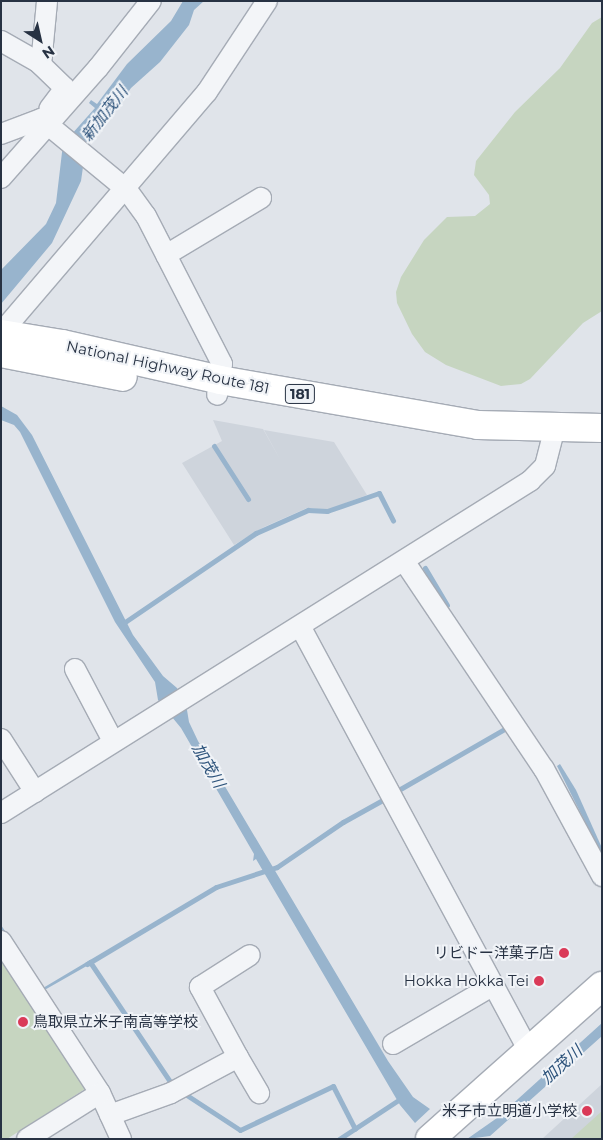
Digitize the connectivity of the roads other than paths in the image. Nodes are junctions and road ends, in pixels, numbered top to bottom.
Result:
1 (47, 1) edge
2 (151, 1) edge
3 (267, 1) edge
4 (1, 41) edge
5 (41, 65) junction
6 (48, 124) junction
7 (1, 134) edge
8 (1, 178) edge
9 (124, 188) junction
10 (261, 198) dead end
11 (166, 255) junction
12 (1, 334) edge
13 (1, 353) edge
14 (219, 387) junction
15 (602, 428) edge
16 (554, 433) junction
17 (602, 444) edge
18 (404, 562) junction
19 (300, 626) junction
20 (75, 669) dead end
21 (1, 739) edge
22 (114, 741) junction
23 (34, 792) junction
24 (1, 813) edge
25 (602, 876) edge
26 (1, 941) edge
27 (250, 955) dead end
28 (494, 985) junction
29 (602, 986) edge
30 (393, 1044) dead end
31 (529, 1051) junction
32 (238, 1057) junction
33 (100, 1093) junction
34 (259, 1093) dead end
35 (110, 1115) junction
36 (27, 1139) edge
37 (121, 1139) edge
38 (430, 1139) edge

1 - 5 street
2 - 6 street
3 - 9 street
4 - 5 street
5 - 6 street
6 - 7 street
6 - 8 street
6 - 9 street
9 - 11 street
9 - 12 street
10 - 11 street
11 - 14 street
12 - 14 main road, National Highway Route 181 / 181
13 - 14 main road, National Highway Route 181 / 181
14 - 16 main road, National Highway Route 181 / 181
15 - 16 main road, National Highway Route 181 / 181
16 - 17 main road, National Highway Route 181 / 181
16 - 18 street
18 - 19 street
18 - 25 street
19 - 22 street
19 - 28 street
20 - 22 street
21 - 23 street
22 - 23 street
23 - 24 street
26 - 33 street
27 - 32 street
28 - 30 street
28 - 31 street
29 - 31 main road
31 - 38 main road
32 - 34 street
32 - 35 street
33 - 35 street
33 - 36 street
35 - 37 street

